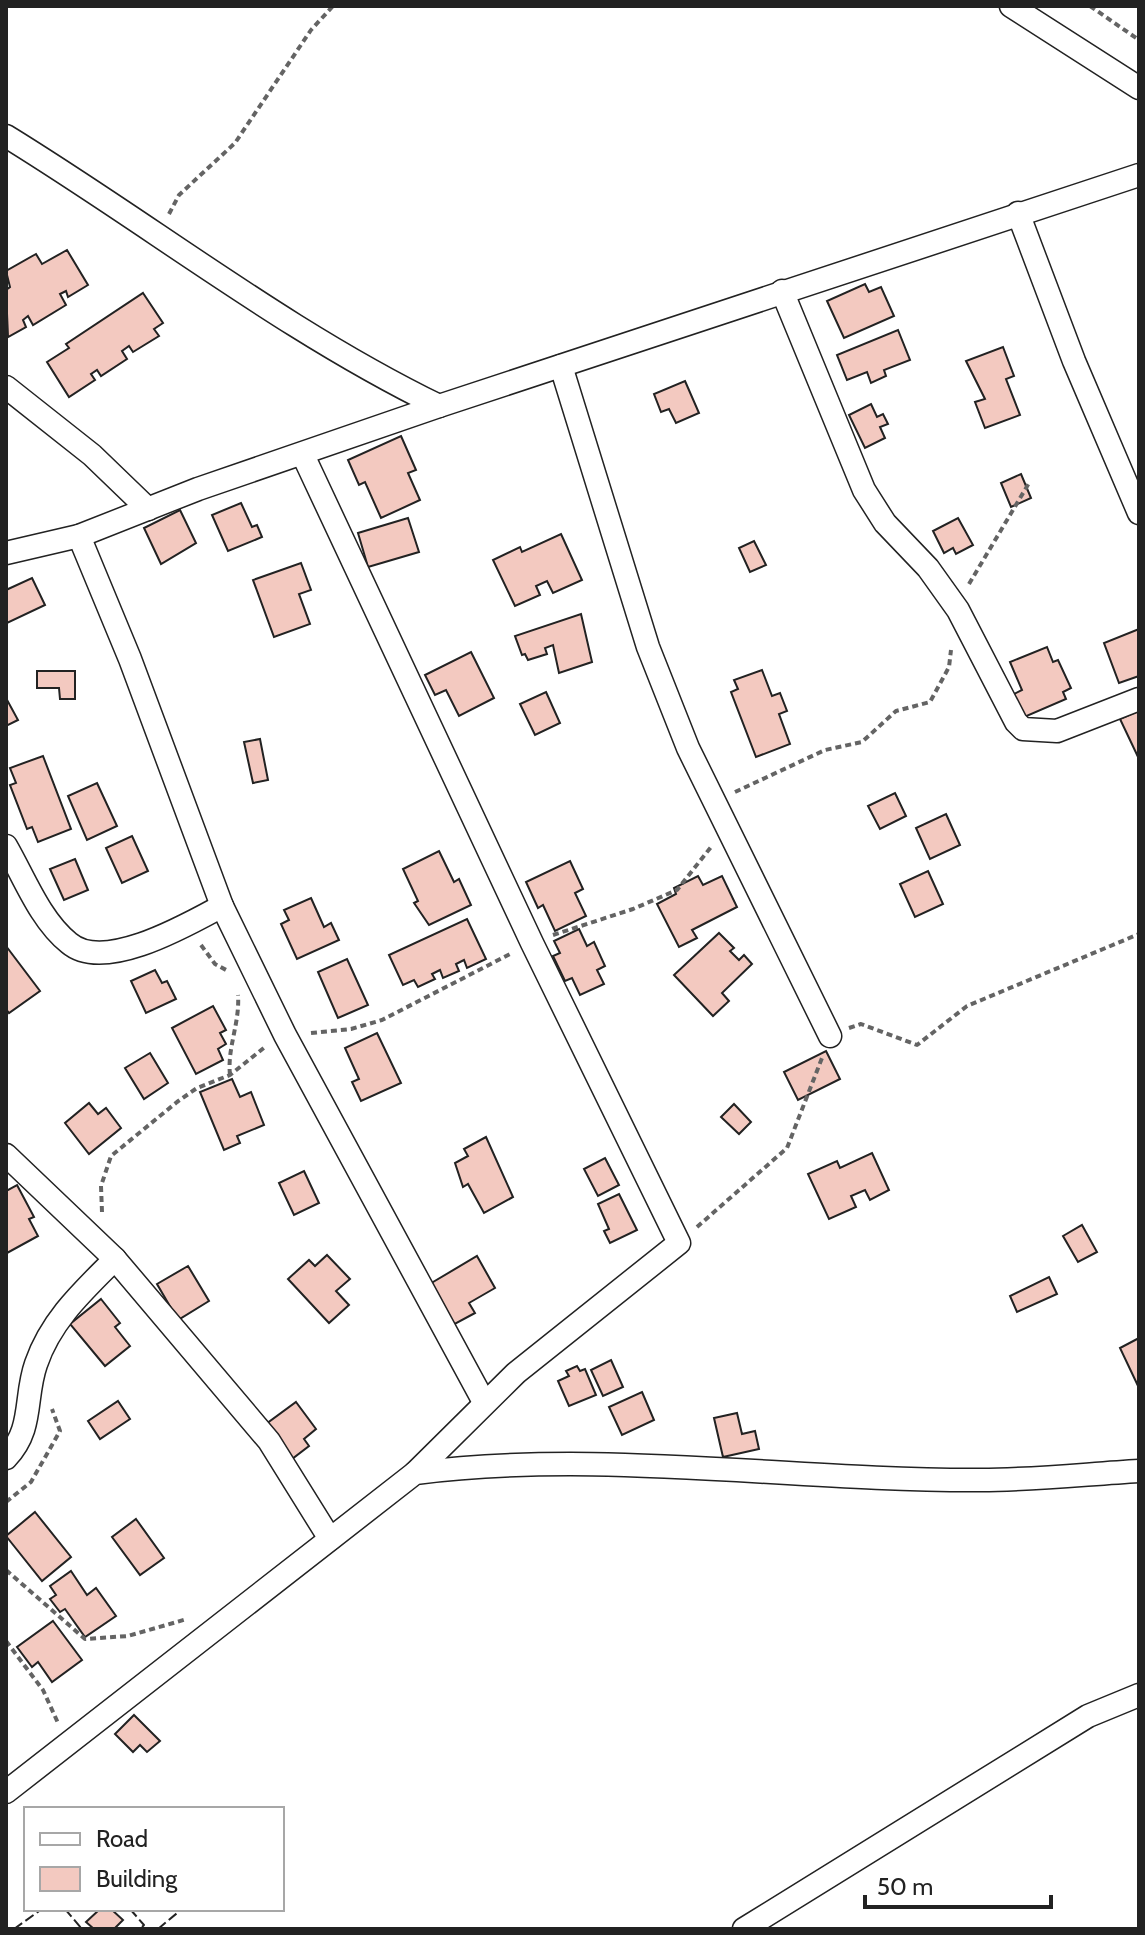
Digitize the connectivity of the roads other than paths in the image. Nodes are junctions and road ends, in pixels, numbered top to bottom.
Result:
1 (1011, 6) edge
2 (1139, 88) edge
3 (6, 136) edge
4 (1139, 175) edge
5 (1018, 213) junction
6 (782, 291) junction
7 (561, 366) junction
8 (6, 387) edge
9 (439, 406) junction
10 (303, 455) junction
11 (148, 509) junction
12 (1139, 513) edge
13 (79, 536) junction
14 (6, 553) edge
15 (1139, 699) edge
16 (6, 846) edge
17 (222, 906) junction
18 (830, 1036) road end
19 (6, 1155) edge
20 (115, 1259) junction
21 (484, 1402) junction
22 (6, 1458) edge
23 (1139, 1471) edge
24 (415, 1473) junction
25 (330, 1539) junction
26 (1139, 1695) edge
27 (6, 1792) edge
28 (744, 1929) edge

1 - 2 street
3 - 9 street
4 - 5 street
5 - 6 street
5 - 12 street
6 - 7 street
6 - 15 street
7 - 9 street
7 - 18 street
8 - 11 street
9 - 10 street
10 - 11 street
10 - 21 street
11 - 13 street
13 - 14 street
13 - 17 street
16 - 17 street
17 - 21 street
19 - 20 street
20 - 22 street
20 - 25 street
21 - 24 street
23 - 24 street
24 - 25 street
25 - 27 street
26 - 28 street

